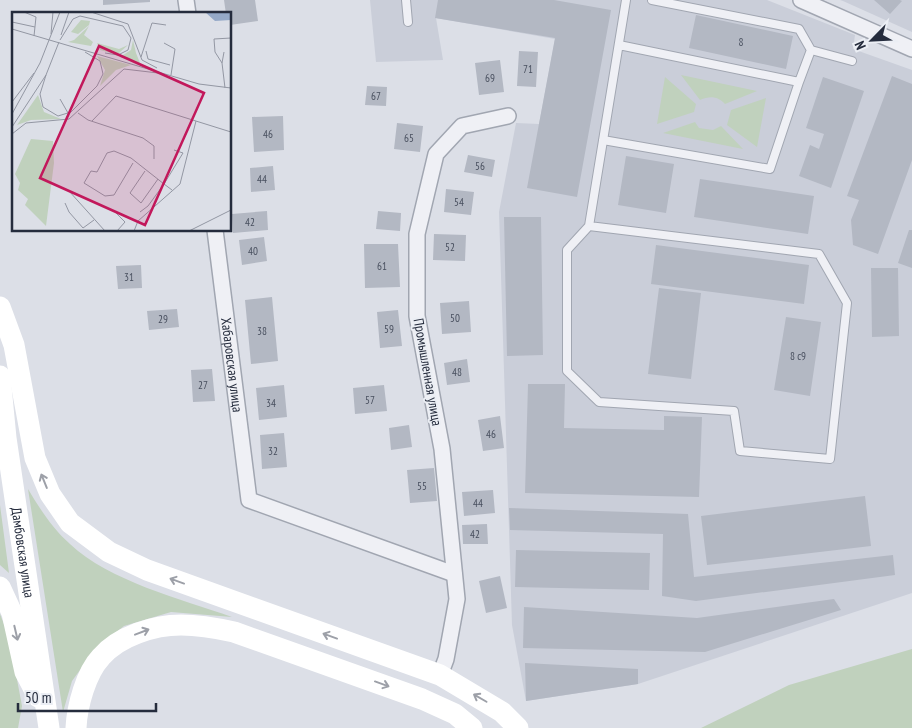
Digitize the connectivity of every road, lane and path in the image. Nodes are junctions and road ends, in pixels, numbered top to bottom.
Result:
1 (406, 0) edge
2 (626, 0) edge
3 (652, 0) edge
4 (801, 0) edge
5 (408, 22) dead end
6 (619, 45) junction
7 (912, 49) edge
8 (811, 50) junction
9 (852, 61) dead end
10 (799, 82) junction
11 (508, 116) dead end
12 (603, 140) junction
13 (589, 226) junction
14 (215, 231) edge
15 (0, 307) edge
16 (0, 376) edge
17 (454, 574) junction
18 (0, 587) edge
19 (440, 675) junction
20 (48, 721) edge
21 (76, 728) edge
22 (472, 728) edge
23 (518, 728) edge

1 - 5 lane
2 - 6 lane
3 - 8 lane
4 - 7 street
6 - 10 lane
6 - 12 lane
8 - 9 lane
8 - 10 lane
10 - 12 lane
11 - 17 street, Промышленная улица
12 - 13 lane
13 - 13 lane
14 - 17 street, Хабаровская улица
19 -> 15 main road
16 - 20 main road, Дамбовская улица
17 - 19 street, Промышленная улица
18 -> 20 main road
23 -> 19 main road
21 -> 22 main road

